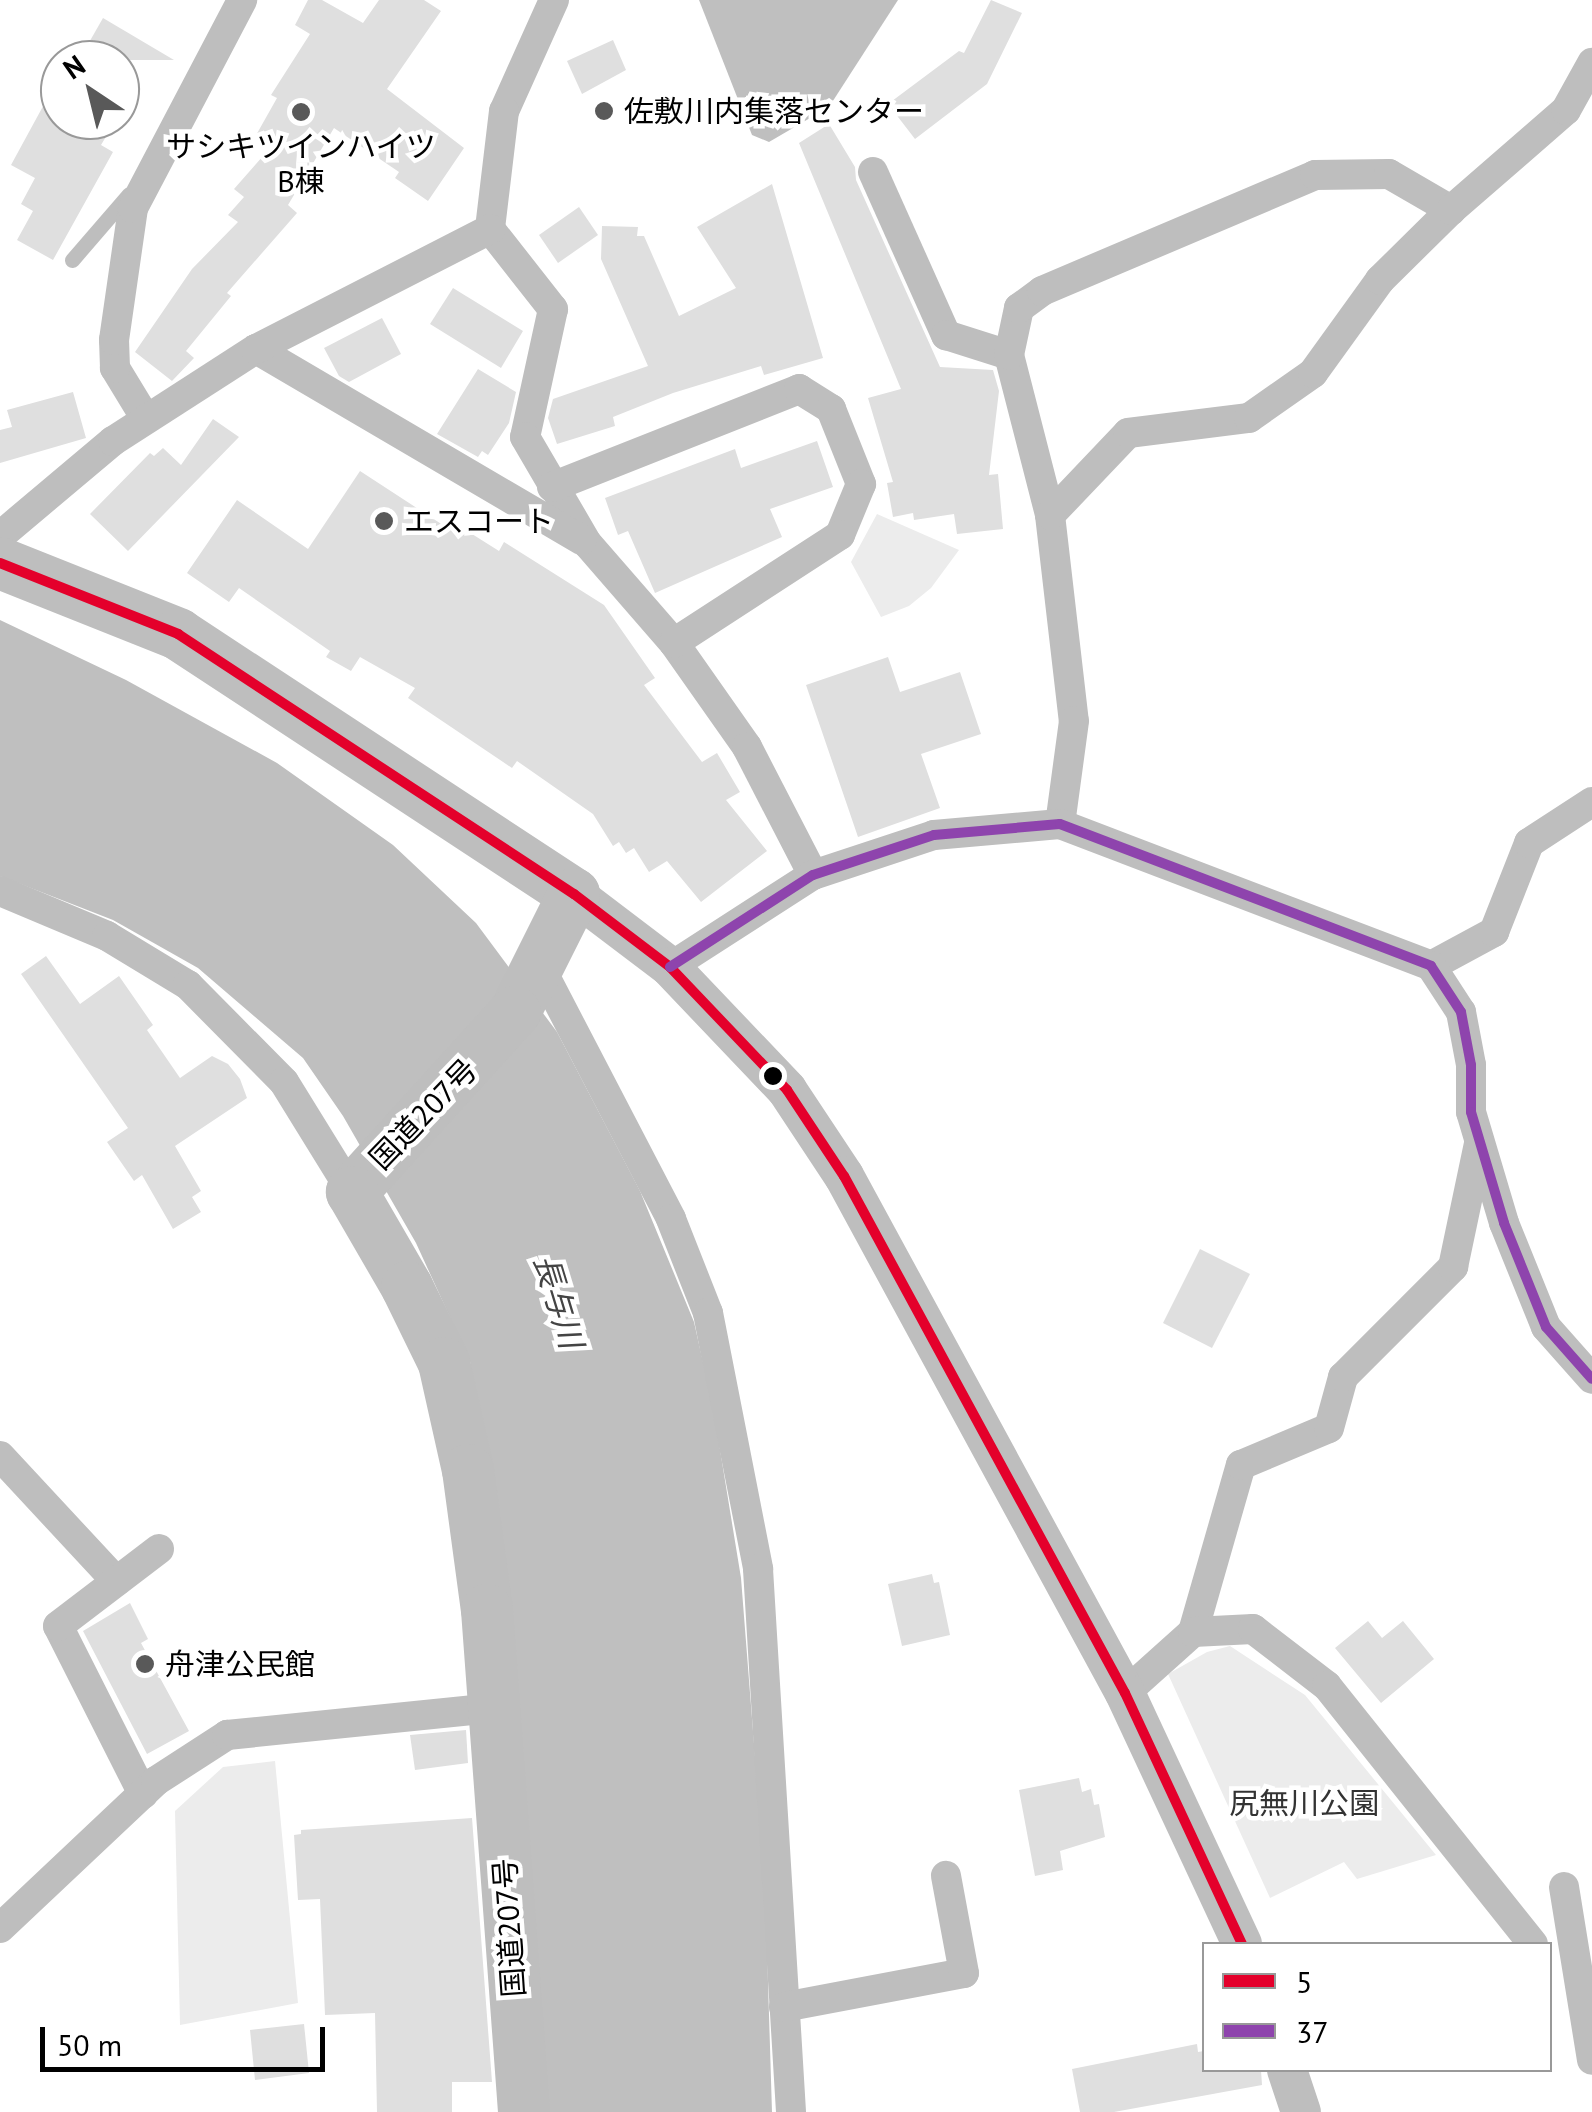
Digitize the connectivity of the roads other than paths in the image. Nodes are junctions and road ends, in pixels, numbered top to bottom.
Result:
1 (242, 0) edge
2 (554, 0) edge
3 (1592, 63) edge
4 (158, 161) junction
5 (873, 172) dead end
6 (1451, 210) junction
7 (490, 229) junction
8 (72, 260) dead end
9 (256, 349) junction
10 (1010, 356) junction
11 (146, 419) junction
12 (552, 487) junction
13 (1050, 515) junction
14 (0, 536) edge
15 (587, 543) junction
16 (0, 563) edge
17 (674, 643) junction
18 (1592, 802) edge
19 (1060, 824) junction
20 (813, 874) junction
21 (0, 891) edge
22 (574, 894) junction
23 (1430, 966) junction
24 (670, 968) junction
25 (534, 976) junction
26 (1480, 1141) junction
27 (358, 1184) junction
28 (1592, 1379) edge
29 (0, 1456) edge
30 (159, 1549) dead end
31 (116, 1582) junction
32 (1192, 1632) junction
33 (1125, 1693) junction
34 (492, 1708) junction
35 (143, 1794) junction
36 (946, 1876) dead end
37 (1564, 1887) dead end
38 (0, 1928) edge
39 (1241, 1942) edge
40 (1531, 1942) edge
41 (1552, 1967) edge
42 (1580, 2002) junction
43 (784, 2008) junction
44 (1592, 2060) edge
45 (1288, 2072) edge
46 (524, 2112) edge
47 (790, 2112) edge
48 (1302, 2112) edge

1 - 4 street
2 - 7 street
3 - 6 street
4 - 8 lane
4 - 11 street
5 - 10 street
6 - 10 street
6 - 13 street
7 - 9 street
7 - 12 street
9 - 11 street
9 - 15 street
10 - 13 street
11 - 14 street
12 - 15 street
12 - 17 street
13 - 19 street
15 - 17 street
16 - 22 highway
17 - 20 street
18 - 23 street
19 - 20 street
19 - 23 street
20 - 24 street
21 - 27 street
22 - 24 street
22 - 25 highway, 国道207号
23 - 26 street
24 - 33 street
25 - 27 highway, 国道207号
25 - 43 street
26 - 28 street
26 - 32 street
27 - 34 highway, 国道207号
29 - 31 street
30 - 31 street
31 - 35 street
32 - 33 street
32 - 40 street
33 - 39 street
34 - 35 street
34 - 46 highway, 国道207号
35 - 38 street
36 - 43 street
37 - 42 street
41 - 42 street
42 - 44 street
43 - 47 street
45 - 48 street

